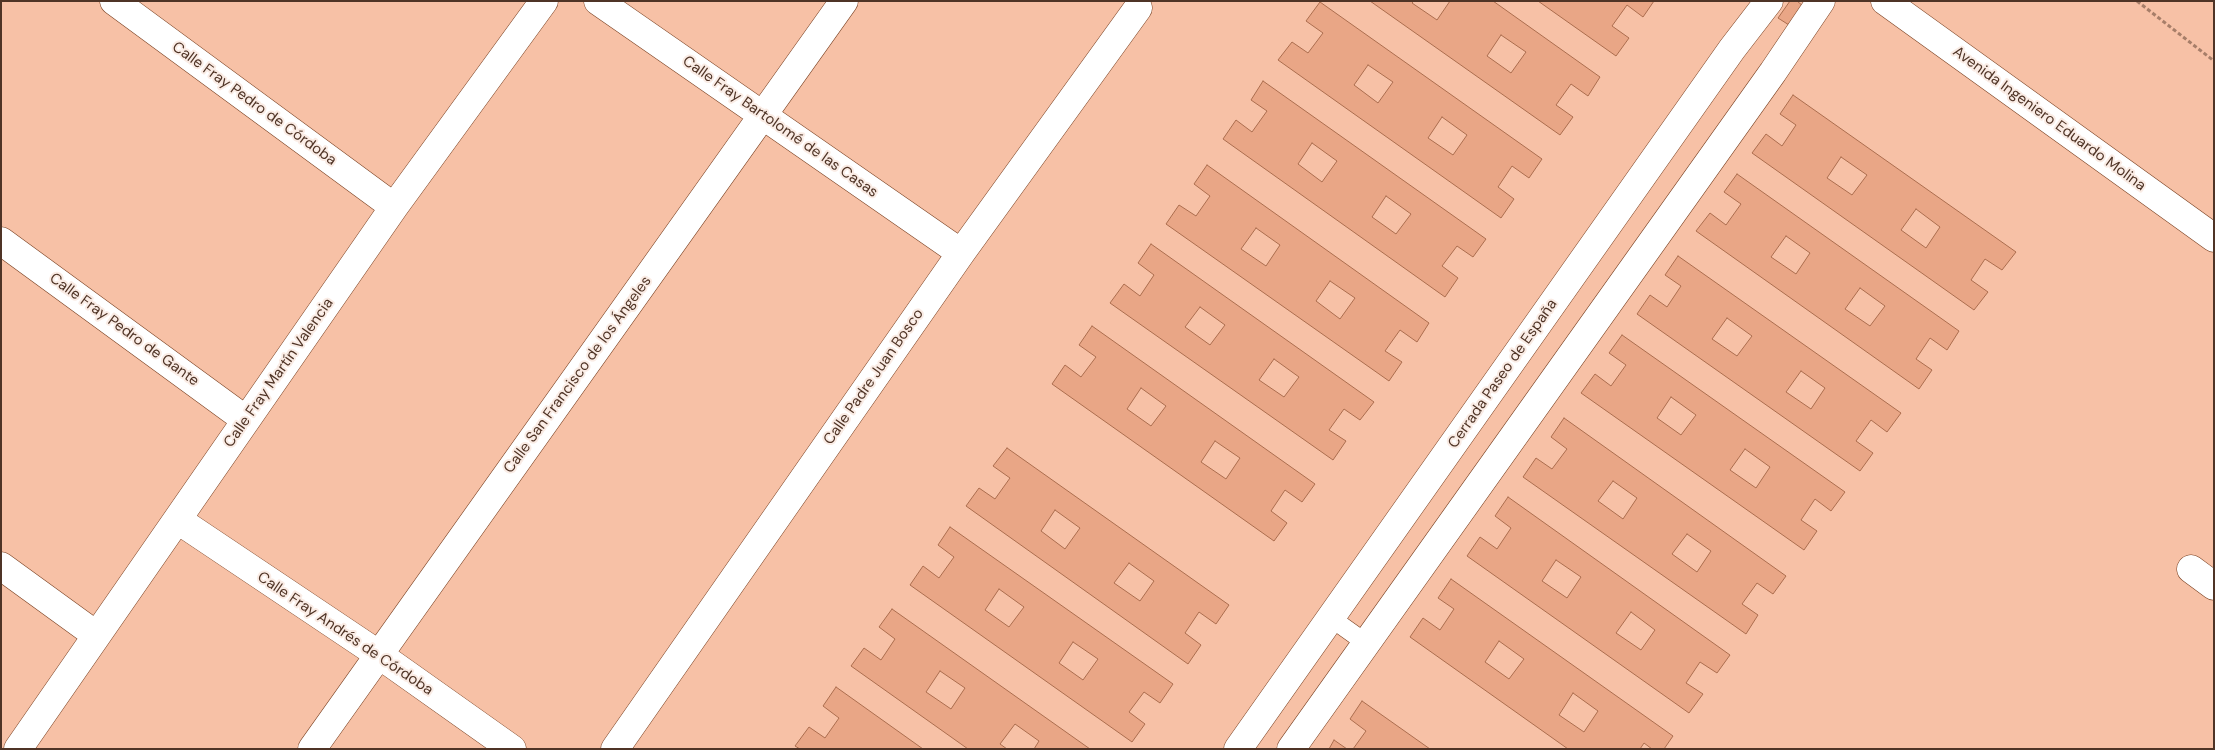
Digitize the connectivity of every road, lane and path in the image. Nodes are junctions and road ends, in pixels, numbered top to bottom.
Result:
1 (114, 1) edge
2 (544, 1) edge
3 (598, 1) edge
4 (844, 1) edge
5 (1769, 1) edge
6 (1821, 1) edge
7 (1885, 1) edge
8 (2137, 1) edge
9 (1138, 8) dead end
10 (2214, 61) edge
11 (764, 115) junction
12 (394, 207) junction
13 (2214, 238) edge
14 (1, 241) edge
15 (961, 253) junction
16 (246, 420) junction
17 (178, 520) junction
18 (1, 566) edge
19 (2191, 569) dead end
20 (2214, 586) edge
21 (1331, 618) junction
22 (96, 634) junction
23 (1366, 643) junction
24 (378, 654) junction
25 (18, 749) edge
26 (312, 749) edge
27 (512, 749) edge
28 (614, 749) edge
29 (1238, 749) edge
30 (1291, 749) edge

1 - 12 street, Calle Fray Pedro de Córdoba
2 - 12 street, Calle Fray Martín Valencia
3 - 11 street, Calle Fray Bartolomé de las Casas
4 - 11 street, Calle San Francisco de los Ángeles
5 - 21 street, Cerrada Paseo de España
6 - 23 street
7 - 13 street, Avenida Ingeniero Eduardo Molina
8 - 10 path
9 - 15 street, Calle Padre Juan Bosco
11 - 15 street, Calle Fray Bartolomé de las Casas
11 - 24 street, Calle San Francisco de los Ángeles
12 - 16 street, Calle Fray Martín Valencia
14 - 16 street, Calle Fray Pedro de Gante
15 - 28 street, Calle Padre Juan Bosco
16 - 17 street, Calle Fray Martín Valencia
17 - 22 street, Calle Fray Martín Valencia
17 - 24 street, Calle Fray Andrés de Córdoba
18 - 22 street
19 - 20 street
21 - 23 lane
21 - 29 street, Cerrada Paseo de España
22 - 25 street, Calle Fray Martín Valencia
23 - 30 street
24 - 26 street, Calle San Francisco de los Ángeles
24 - 27 street, Calle Fray Andrés de Córdoba

